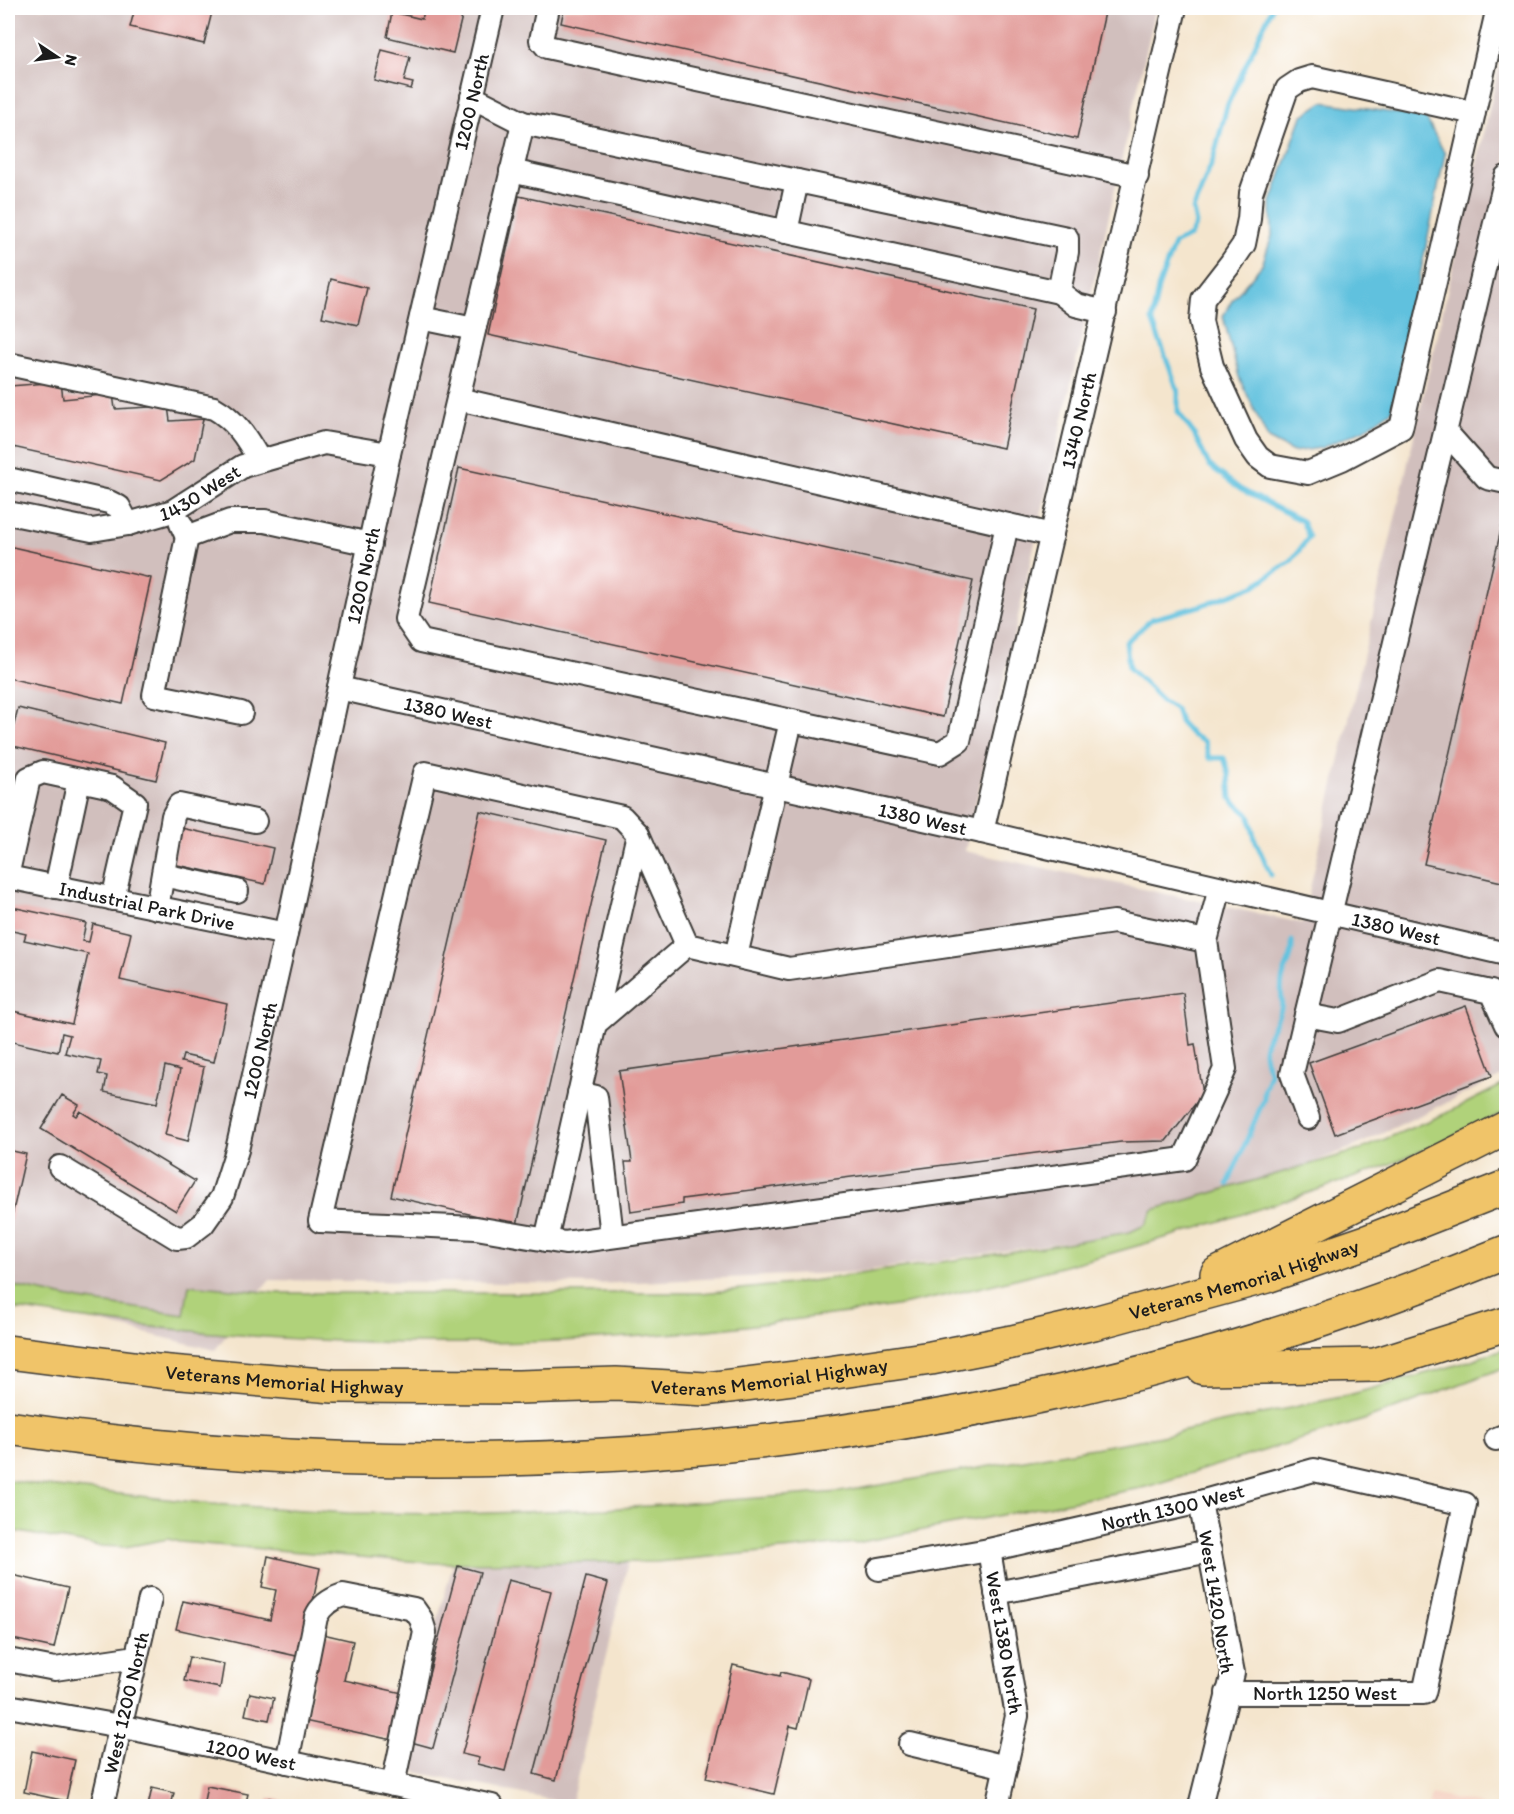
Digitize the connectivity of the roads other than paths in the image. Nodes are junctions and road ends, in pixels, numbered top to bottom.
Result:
1 (492, 8) edge
2 (548, 8) edge
3 (1174, 8) edge
4 (1501, 8) edge
5 (472, 97) junction
6 (1474, 113) junction
7 (523, 123) junction
8 (511, 171) junction
9 (1137, 176) junction
10 (1506, 177) edge
11 (798, 181) junction
12 (786, 232) junction
13 (1059, 292) junction
14 (1105, 312) junction
15 (421, 318) junction
16 (474, 329) junction
17 (8, 364) edge
18 (458, 399) junction
19 (1446, 432) junction
20 (389, 454) junction
21 (260, 461) junction
22 (8, 479) edge
23 (1506, 482) edge
24 (174, 511) junction
25 (8, 513) edge
26 (128, 524) junction
27 (1007, 525) junction
28 (1052, 535) junction
29 (187, 537) junction
30 (370, 544) junction
31 (339, 688) junction
32 (241, 713) dead end
33 (791, 721) junction
34 (79, 780) junction
35 (776, 786) junction
36 (255, 821) dead end
37 (982, 832) junction
38 (638, 834) junction
39 (8, 872) edge
40 (163, 874) junction
41 (8, 877) edge
42 (56, 887) junction
43 (1220, 888) junction
44 (237, 891) dead end
45 (112, 899) junction
46 (157, 908) junction
47 (1331, 914) junction
48 (286, 934) junction
49 (1206, 941) junction
50 (687, 945) junction
51 (1506, 954) edge
52 (736, 956) junction
53 (1306, 1015) junction
54 (595, 1024) junction
55 (1506, 1025) edge
56 (579, 1093) junction
57 (1308, 1118) dead end
58 (1506, 1128) edge
59 (60, 1167) dead end
60 (1506, 1187) edge
61 (612, 1236) junction
62 (546, 1240) junction
63 (1506, 1252) edge
64 (1149, 1309) junction
65 (1506, 1324) edge
66 (8, 1352) edge
67 (1156, 1368) junction
68 (8, 1428) edge
69 (1200, 1502) junction
70 (989, 1550) junction
71 (1210, 1551) junction
72 (879, 1569) dead end
73 (996, 1593) junction
74 (150, 1599) dead end
75 (136, 1657) junction
76 (8, 1660) edge
77 (1227, 1693) junction
78 (1424, 1693) joint
79 (8, 1706) edge
80 (120, 1726) junction
81 (910, 1744) dead end
82 (287, 1762) junction
83 (1006, 1767) junction
84 (393, 1785) junction
85 (102, 1806) edge
86 (492, 1806) edge
87 (997, 1806) edge
88 (1200, 1806) edge

1 - 5 street, 1200 North
2 - 9 street
3 - 9 street, 1340 North
4 - 6 street
5 - 7 street
5 - 15 street, 1200 North
6 - 6 street
7 - 8 street
7 - 11 street
8 - 12 street
8 - 16 street
9 - 14 street, 1340 North
10 - 19 street
11 - 12 street
11 - 13 street
12 - 13 street
13 - 14 street
14 - 28 street, 1340 North
15 - 16 street
15 - 20 street, 1200 North
16 - 18 street
17 - 21 street
18 - 27 street
18 - 33 street
19 - 23 street
19 - 47 street
20 - 21 street, 1430 West
20 - 30 street, 1200 North
21 - 24 street, 1430 West
22 - 26 street
24 - 26 street, 1430 West
24 - 29 street
25 - 26 street, 1430 West
27 - 28 street
27 - 33 street
28 - 37 street, 1340 North
29 - 30 street
29 - 32 street
30 - 31 street, 1200 North
31 - 35 street, 1380 West
31 - 48 street, 1200 North
33 - 35 street
34 - 39 street
34 - 42 street
34 - 45 street
35 - 37 street, 1380 West
35 - 52 street
36 - 40 street
37 - 43 street, 1380 West
38 - 50 street
38 - 54 street
38 - 62 street
40 - 44 street
40 - 46 street
41 - 42 street, Industrial Park Drive
42 - 45 street, Industrial Park Drive
43 - 47 street, 1380 West
43 - 49 street
45 - 46 street, Industrial Park Drive
46 - 48 street, Industrial Park Drive
47 - 51 street, 1380 West
47 - 53 street
48 - 59 street, 1200 North
49 - 52 street
49 - 61 street
50 - 52 street
50 - 54 street
53 - 55 street
53 - 57 street
54 - 56 street
56 - 61 street
56 - 62 street
58 - 64 highway
60 - 64 highway, Veterans Memorial Highway
61 - 62 street
63 - 67 highway
64 - 66 highway, Veterans Memorial Highway
65 - 67 highway
67 - 68 highway
69 - 70 street, North 1300 West
69 - 71 street, West 1420 North
69 - 78 street, North 1300 West
70 - 72 street, North 1300 West
70 - 73 street, West 1380 North
71 - 73 street
71 - 77 street, West 1420 North
73 - 83 street, West 1380 North
74 - 75 street, West 1200 North
75 - 76 street
75 - 80 street, West 1200 North
77 - 78 street, North 1250 West
77 - 88 street, West 1420 North
79 - 80 street, 1200 West
80 - 82 street, 1200 West
80 - 85 street, West 1200 North
81 - 83 street
82 - 84 street, 1200 West
82 - 84 street
83 - 87 street, West 1380 North
84 - 86 street, 1200 West

